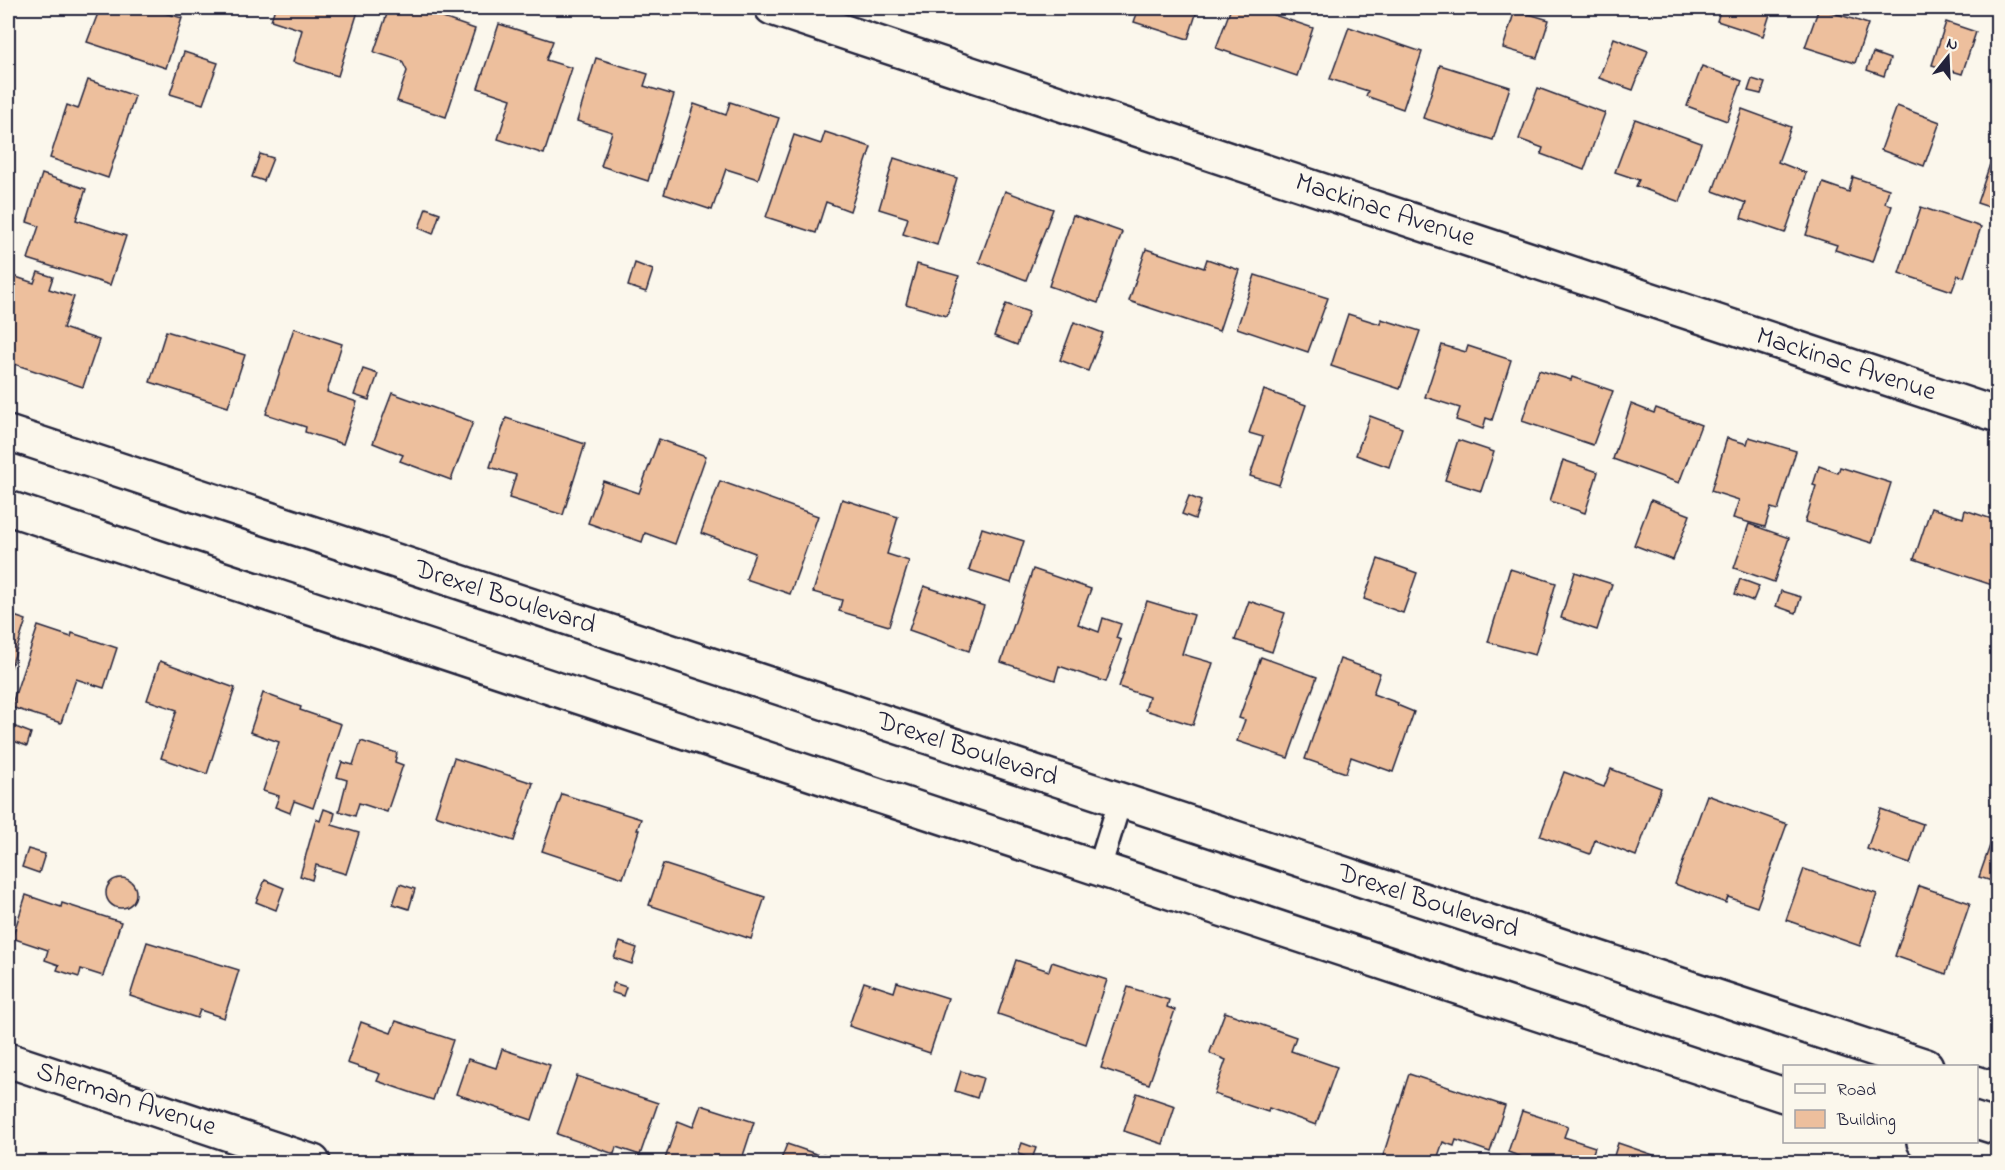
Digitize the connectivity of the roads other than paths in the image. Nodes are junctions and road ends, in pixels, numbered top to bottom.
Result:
1 (772, 8) edge
2 (1998, 415) edge
3 (8, 433) edge
4 (8, 508) edge
5 (1120, 801) junction
6 (1099, 868) junction
7 (8, 1060) edge
8 (1923, 1065) edge
9 (1978, 1083) edge
10 (1998, 1090) edge
11 (1783, 1094) edge
12 (1927, 1143) edge
13 (313, 1162) edge
14 (1988, 1162) edge

1 - 2 street, Mackinac Avenue
3 - 5 street, Drexel Boulevard
4 - 6 street
5 - 6 lane
5 - 8 street, Drexel Boulevard
6 - 11 street
7 - 13 street, Sherman Avenue
9 - 10 street
12 - 14 street

